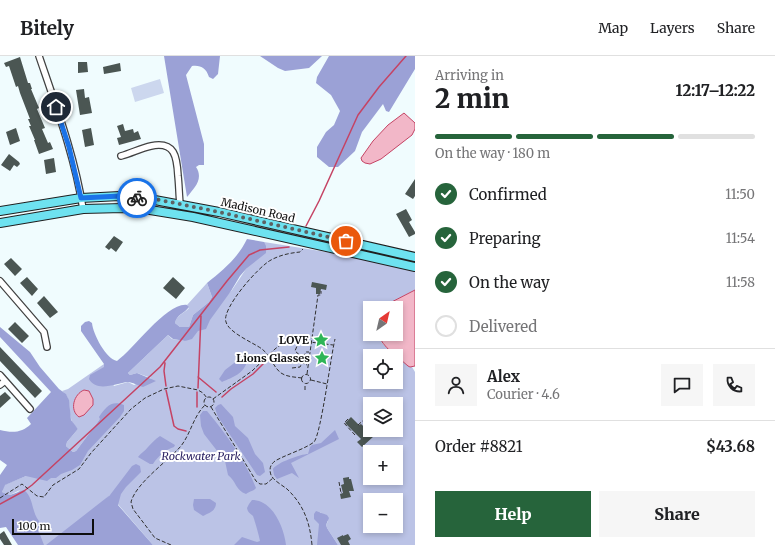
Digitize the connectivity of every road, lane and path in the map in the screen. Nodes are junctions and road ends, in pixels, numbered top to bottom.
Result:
1 (39, 56) edge
2 (121, 156) dead end
3 (81, 198) junction
4 (180, 204) junction
5 (83, 209) junction
6 (0, 212) edge
7 (0, 223) edge
8 (303, 246) dead end
9 (415, 257) edge
10 (415, 267) edge
11 (0, 281) edge
12 (321, 291) dead end
13 (335, 339) dead end
14 (299, 341) junction
15 (311, 342) junction
16 (333, 345) junction
17 (47, 347) dead end
18 (309, 352) junction
19 (268, 355) junction
20 (303, 358) junction
21 (303, 363) junction
22 (308, 365) junction
23 (292, 368) dead end
24 (307, 374) junction
25 (0, 375) edge
26 (302, 378) junction
27 (311, 380) junction
28 (5, 381) junction
29 (306, 384) junction
30 (327, 384) junction
31 (0, 386) edge
32 (304, 390) dead end
33 (207, 398) junction
34 (213, 399) junction
35 (205, 405) junction
36 (211, 407) junction
37 (30, 409) dead end
38 (348, 419) dead end
39 (363, 421) edge
40 (358, 425) dead end
41 (355, 435) dead end
42 (274, 478) junction
43 (339, 482) dead end
44 (342, 492) dead end
45 (0, 498) edge
46 (171, 545) edge
47 (312, 545) edge

1 - 3 street
2 - 4 street
3 - 4 main road, Madison Road
3 - 5 street
3 - 6 main road, Madison Road
4 - 9 main road, Madison Road
5 - 7 main road, Madison Road
5 - 10 main road, Madison Road
8 - 19 path
11 - 17 street
12 - 15 path
13 - 16 path
14 - 15 path
14 - 19 path
14 - 20 path
15 - 16 path
15 - 18 path
16 - 30 path
18 - 20 path
18 - 22 path
19 - 26 path
19 - 34 path
20 - 21 path
21 - 22 path
21 - 23 path
22 - 24 path
24 - 26 path
24 - 27 path
25 - 28 street
26 - 29 path
27 - 29 path
27 - 30 path
28 - 31 street
28 - 37 street
29 - 32 path
30 - 42 path
33 - 34 path
33 - 35 path
33 - 45 path
34 - 36 path
35 - 36 path
35 - 46 path
36 - 42 path
38 - 41 path
39 - 40 path
42 - 47 path
43 - 44 path

